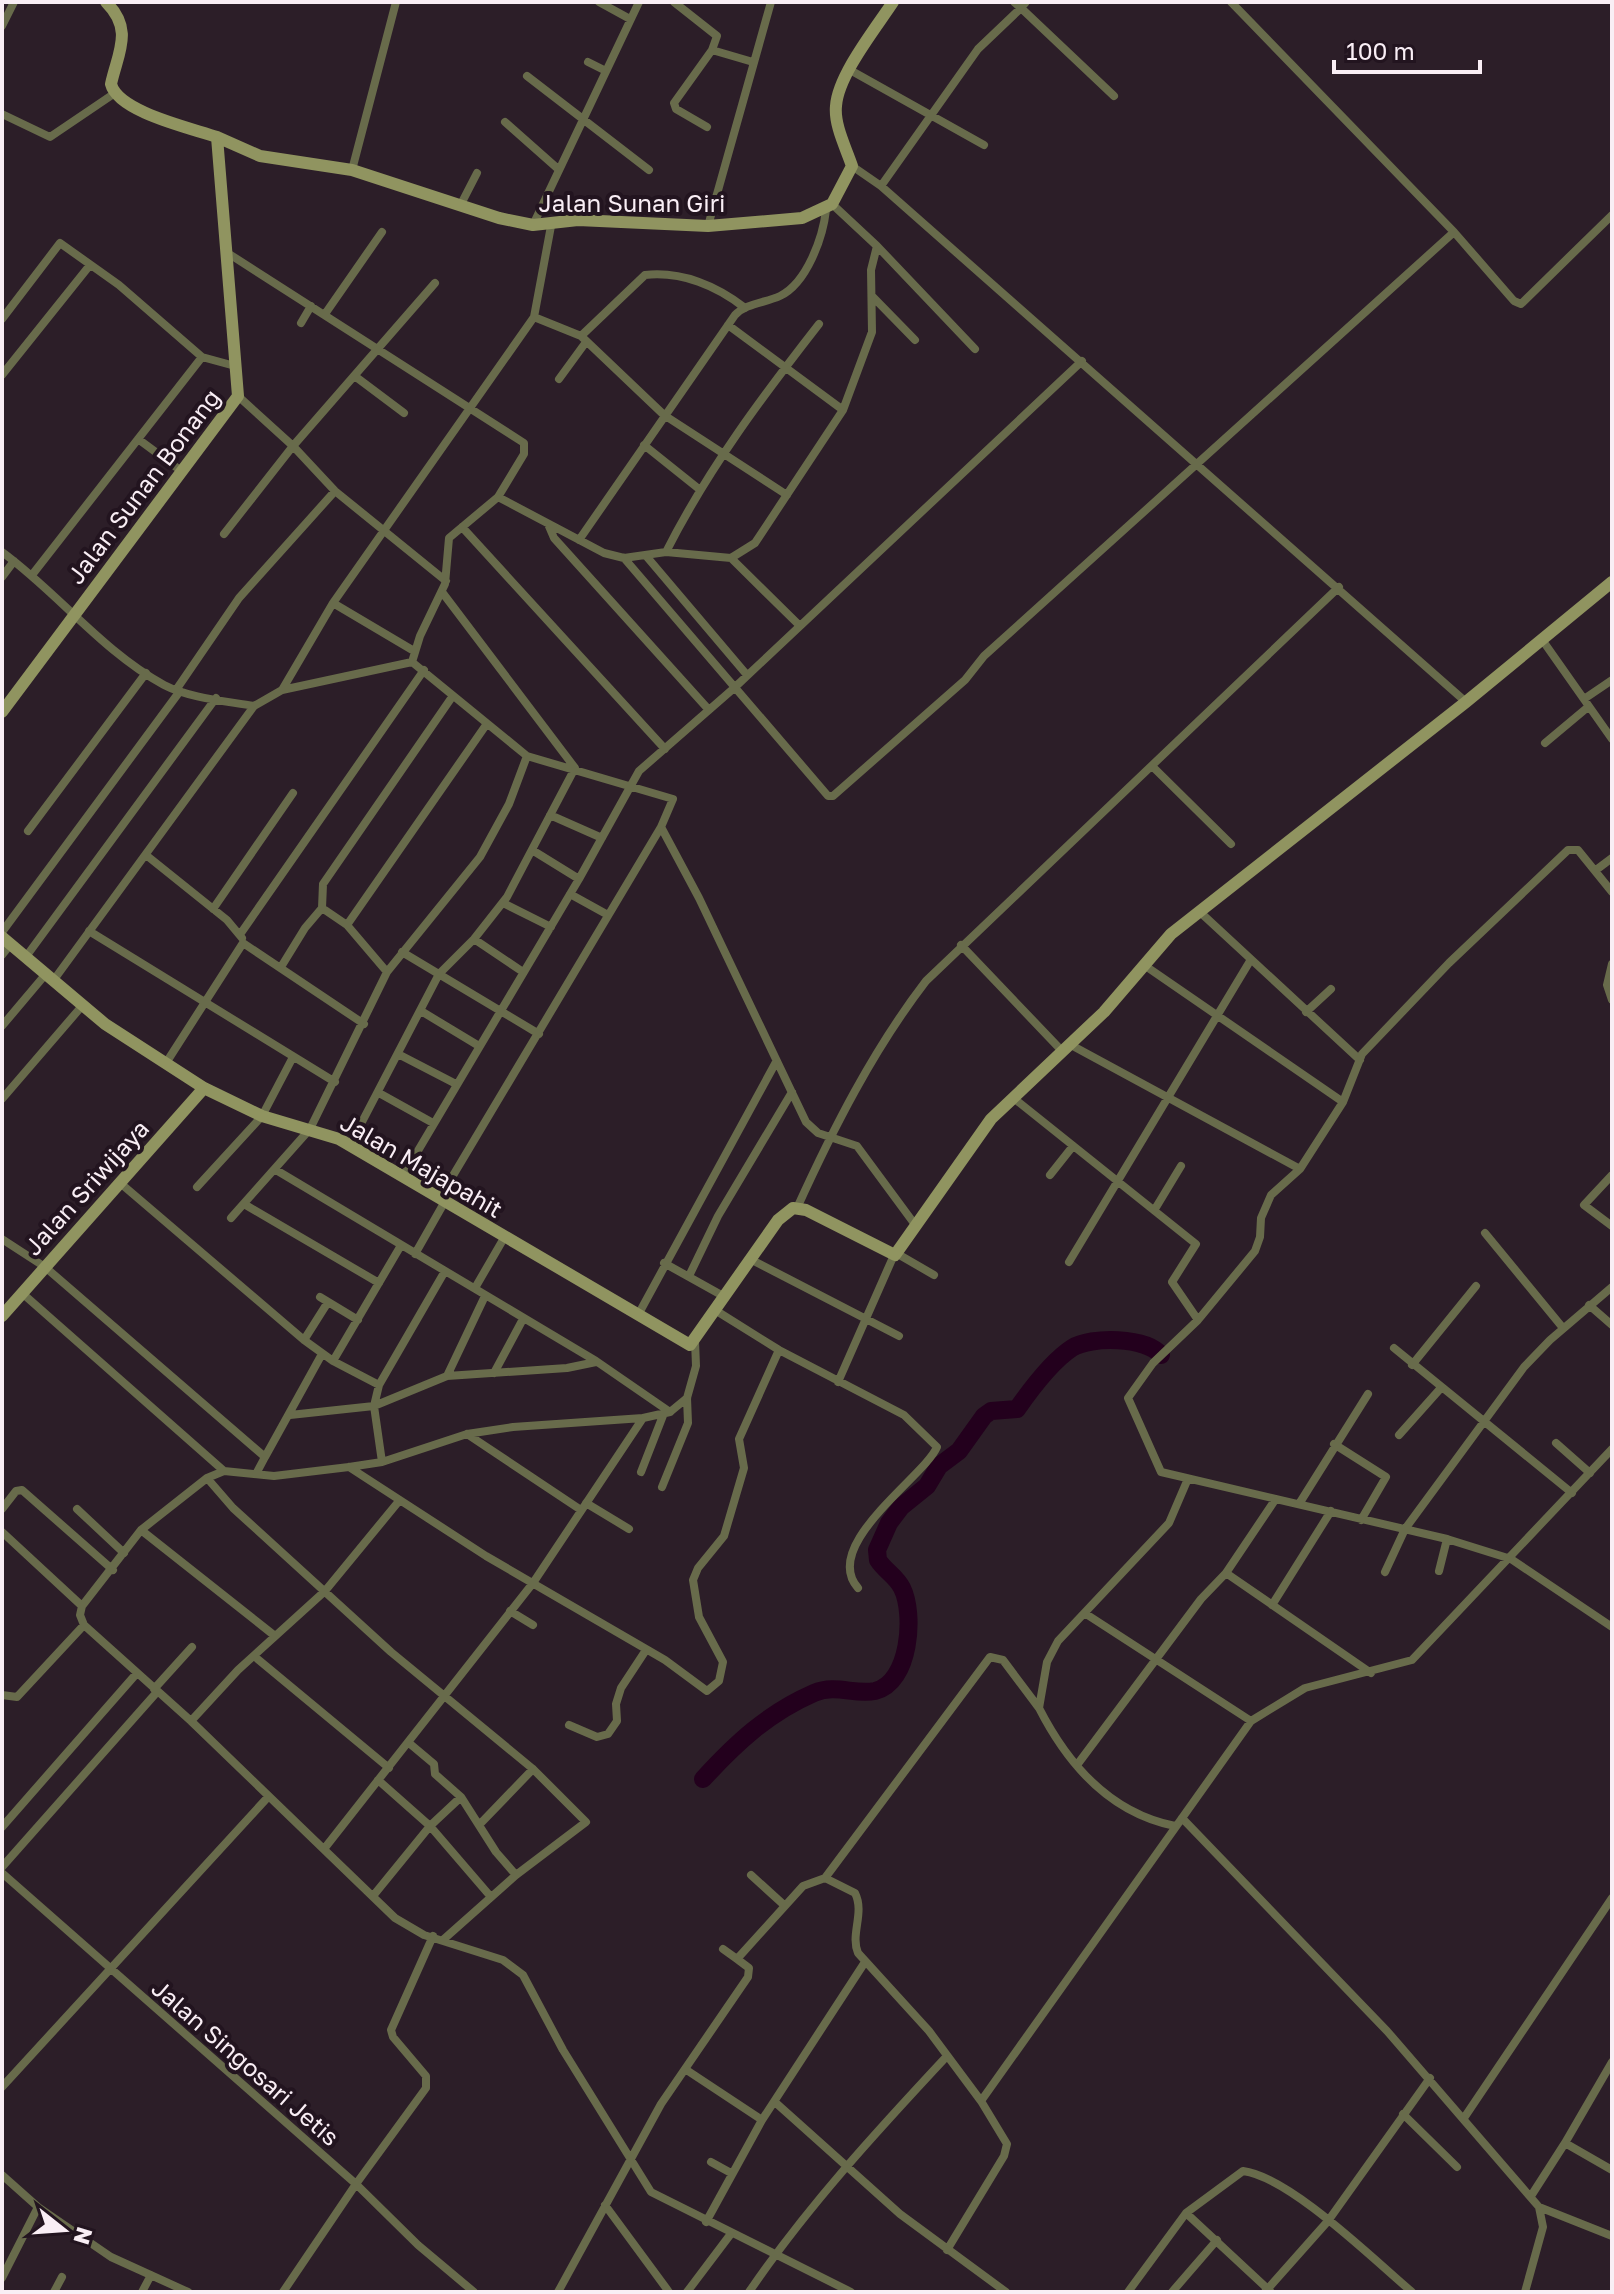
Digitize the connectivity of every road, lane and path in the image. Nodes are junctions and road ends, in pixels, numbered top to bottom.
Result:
1 (14, 2) edge
2 (106, 2) edge
3 (396, 2) edge
4 (599, 2) edge
5 (639, 2) edge
6 (674, 2) edge
7 (771, 2) edge
8 (893, 2) edge
9 (1236, 3) edge
10 (1020, 4) edge
11 (630, 19) junction
12 (2, 26) edge
13 (712, 50) junction
14 (588, 62) dead end
15 (753, 62) junction
16 (604, 70) junction
17 (850, 70) junction
18 (527, 76) dead end
19 (115, 93) junction
20 (1114, 96) dead end
21 (2, 114) edge
22 (929, 117) junction
23 (581, 118) junction
24 (505, 122) dead end
25 (707, 127) dead end
26 (217, 137) junction
27 (984, 145) dead end
28 (852, 166) junction
29 (557, 168) junction
30 (352, 170) junction
31 (649, 170) dead end
32 (477, 173) dead end
33 (881, 186) junction
34 (460, 206) junction
35 (829, 207) junction
36 (1612, 215) edge
37 (533, 225) junction
38 (551, 226) junction
39 (708, 226) junction
40 (382, 232) dead end
41 (1454, 232) junction
42 (877, 246) junction
43 (225, 252) junction
44 (90, 265) junction
45 (435, 283) dead end
46 (871, 295) junction
47 (311, 306) junction
48 (745, 308) junction
49 (325, 314) junction
50 (534, 317) junction
51 (2, 319) edge
52 (301, 323) dead end
53 (819, 324) dead end
54 (728, 325) junction
55 (584, 339) junction
56 (915, 340) dead end
57 (975, 349) dead end
58 (379, 350) junction
59 (202, 357) junction
60 (1082, 361) junction
61 (235, 366) junction
62 (784, 368) junction
63 (2, 375) edge
64 (356, 377) junction
65 (559, 379) dead end
66 (238, 396) junction
67 (467, 410) junction
68 (843, 410) junction
69 (404, 413) dead end
70 (664, 415) junction
71 (138, 439) junction
72 (644, 445) junction
73 (293, 446) junction
74 (722, 454) junction
75 (1198, 462) junction
76 (180, 470) junction
77 (699, 489) junction
78 (335, 491) junction
79 (787, 495) junction
80 (498, 497) junction
81 (548, 524) junction
82 (462, 527) junction
83 (382, 532) junction
84 (224, 534) dead end
85 (579, 540) junction
86 (2, 552) edge
87 (666, 552) junction
88 (647, 557) junction
89 (624, 558) junction
90 (731, 558) junction
91 (14, 561) junction
92 (32, 575) junction
93 (2, 577) edge
94 (446, 581) junction
95 (1612, 582) edge
96 (1339, 587) junction
97 (442, 592) junction
98 (333, 603) junction
99 (73, 616) junction
100 (799, 625) junction
101 (1543, 641) junction
102 (414, 651) junction
103 (412, 662) junction
104 (424, 670) junction
105 (146, 673) junction
106 (747, 675) junction
107 (1612, 680) edge
108 (733, 689) junction
109 (178, 690) junction
110 (282, 690) junction
111 (452, 697) junction
112 (216, 698) junction
113 (1466, 702) junction
114 (1586, 703) junction
115 (254, 706) junction
116 (709, 710) junction
117 (2, 712) edge
118 (486, 725) junction
119 (1612, 739) edge
120 (1545, 743) dead end
121 (665, 749) junction
122 (527, 756) junction
123 (1152, 766) junction
124 (575, 768) junction
125 (634, 784) junction
126 (293, 793) dead end
127 (550, 815) junction
128 (661, 827) junction
129 (28, 831) dead end
130 (602, 838) junction
131 (1231, 844) dead end
132 (532, 850) junction
133 (146, 855) junction
134 (1612, 858) edge
135 (1596, 870) junction
136 (579, 879) junction
137 (1612, 892) edge
138 (570, 894) junction
139 (503, 903) junction
140 (322, 908) junction
141 (213, 909) junction
142 (1201, 913) junction
143 (608, 915) junction
144 (347, 925) junction
145 (551, 927) junction
146 (89, 931) junction
147 (242, 938) junction
148 (474, 939) junction
149 (4, 942) edge
150 (961, 945) junction
151 (402, 952) junction
152 (25, 958) junction
153 (1250, 961) junction
154 (1612, 964) edge
155 (1144, 965) junction
156 (281, 967) junction
157 (387, 972) junction
158 (523, 972) junction
159 (439, 974) junction
160 (49, 978) junction
161 (1331, 989) dead end
162 (1612, 1000) edge
163 (204, 1003) junction
164 (82, 1006) junction
165 (501, 1010) junction
166 (421, 1011) junction
167 (1306, 1012) junction
168 (1216, 1017) junction
169 (364, 1024) junction
170 (2, 1026) edge
171 (539, 1034) junction
172 (479, 1046) junction
173 (1067, 1048) junction
174 (398, 1054) junction
175 (293, 1057) junction
176 (1360, 1060) junction
177 (776, 1062) junction
178 (166, 1063) junction
179 (335, 1082) junction
180 (456, 1084) junction
181 (204, 1088) junction
182 (792, 1092) junction
183 (379, 1093) junction
184 (1167, 1097) junction
185 (2, 1099) edge
186 (1016, 1100) junction
187 (1343, 1102) junction
188 (262, 1116) junction
189 (433, 1123) junction
190 (310, 1129) junction
191 (830, 1137) junction
192 (350, 1145) junction
193 (1073, 1146) junction
194 (1181, 1166) dead end
195 (1300, 1169) junction
196 (276, 1170) junction
197 (1050, 1175) dead end
198 (1612, 1175) edge
199 (403, 1176) junction
200 (1119, 1181) junction
201 (119, 1182) junction
202 (197, 1187) dead end
203 (441, 1201) junction
204 (244, 1204) junction
205 (797, 1208) junction
206 (1155, 1209) junction
207 (231, 1218) dead end
208 (916, 1226) junction
209 (1612, 1226) edge
210 (1485, 1233) dead end
211 (504, 1238) junction
212 (2, 1239) edge
213 (400, 1247) junction
214 (415, 1254) junction
215 (895, 1254) junction
216 (750, 1259) junction
217 (1069, 1262) dead end
218 (664, 1263) junction
219 (45, 1267) junction
220 (445, 1271) junction
221 (934, 1275) dead end
222 (689, 1276) junction
223 (379, 1283) junction
224 (1476, 1286) dead end
225 (1612, 1287) edge
226 (475, 1288) junction
227 (22, 1293) junction
228 (485, 1296) junction
229 (725, 1297) junction
230 (1589, 1305) junction
231 (715, 1310) junction
232 (638, 1315) junction
233 (2, 1316) edge
234 (523, 1319) junction
235 (867, 1319) junction
236 (358, 1320) junction
237 (1198, 1320) junction
238 (1612, 1325) edge
239 (1563, 1328) junction
240 (899, 1336) dead end
241 (304, 1340) junction
242 (695, 1341) junction
243 (1394, 1348) dead end
244 (779, 1350) junction
245 (322, 1354) junction
246 (333, 1361) junction
247 (596, 1361) junction
248 (1412, 1365) junction
249 (494, 1373) junction
250 (447, 1376) junction
251 (838, 1382) junction
252 (379, 1385) junction
253 (1440, 1389) junction
254 (1368, 1394) dead end
255 (687, 1398) junction
256 (374, 1406) junction
257 (667, 1413) junction
258 (290, 1415) junction
259 (643, 1418) junction
260 (1484, 1423) junction
261 (467, 1434) junction
262 (1399, 1435) dead end
263 (1556, 1443) dead end
264 (1334, 1444) junction
265 (1612, 1449) edge
266 (265, 1457) junction
267 (382, 1462) junction
268 (349, 1467) junction
269 (224, 1471) junction
270 (641, 1472) dead end
271 (1590, 1473) junction
272 (256, 1474) junction
273 (207, 1478) junction
274 (1187, 1481) junction
275 (662, 1487) dead end
276 (1572, 1493) junction
277 (1275, 1500) junction
278 (399, 1501) junction
279 (1299, 1504) junction
280 (583, 1506) junction
281 (2, 1509) edge
282 (77, 1509) dead end
283 (1331, 1511) junction
284 (1361, 1520) junction
285 (629, 1529) dead end
286 (1405, 1529) junction
287 (141, 1530) junction
288 (2, 1532) edge
289 (1447, 1539) junction
290 (124, 1553) junction
291 (1511, 1559) junction
292 (113, 1570) junction
293 (1439, 1571) dead end
294 (1385, 1572) dead end
295 (1226, 1573) junction
296 (533, 1583) junction
297 (858, 1588) dead end
298 (325, 1591) junction
299 (1272, 1605) junction
300 (82, 1606) junction
301 (510, 1611) junction
302 (1086, 1614) junction
303 (84, 1625) junction
304 (533, 1625) dead end
305 (1612, 1627) edge
306 (275, 1636) junction
307 (192, 1647) dead end
308 (646, 1650) junction
309 (254, 1656) junction
310 (1156, 1659) junction
311 (137, 1673) junction
312 (1371, 1673) junction
313 (156, 1691) junction
314 (2, 1695) edge
315 (445, 1698) junction
316 (1039, 1708) junction
317 (191, 1721) junction
318 (1251, 1721) junction
319 (569, 1725) dead end
320 (409, 1743) junction
321 (1077, 1765) junction
322 (389, 1768) junction
323 (533, 1769) junction
324 (378, 1780) junction
325 (268, 1797) junction
326 (461, 1797) junction
327 (1182, 1818) junction
328 (480, 1824) junction
329 (430, 1826) junction
330 (1175, 1826) junction
331 (2, 1827) edge
332 (324, 1849) junction
333 (2, 1867) edge
334 (2, 1873) edge
335 (516, 1875) junction
336 (751, 1875) dead end
337 (825, 1878) junction
338 (373, 1896) junction
339 (491, 1897) junction
340 (1612, 1898) edge
341 (784, 1905) junction
342 (433, 1936) junction
343 (444, 1939) junction
344 (723, 1949) dead end
345 (737, 1959) junction
346 (865, 1962) junction
347 (110, 1971) junction
348 (947, 2056) junction
349 (1612, 2062) edge
350 (685, 2069) junction
351 (1430, 2078) junction
352 (2, 2087) edge
353 (981, 2101) junction
354 (776, 2103) junction
355 (1403, 2114) junction
356 (1464, 2118) junction
357 (762, 2120) junction
358 (1565, 2143) junction
359 (629, 2158) junction
360 (711, 2162) dead end
361 (847, 2167) junction
362 (1457, 2167) dead end
363 (1612, 2170) edge
364 (731, 2173) junction
365 (2, 2175) edge
366 (356, 2184) junction
367 (1531, 2196) junction
368 (605, 2205) junction
369 (38, 2207) junction
370 (1539, 2207) junction
371 (1186, 2213) junction
372 (1328, 2221) junction
373 (706, 2222) junction
374 (730, 2235) junction
375 (1612, 2236) edge
376 (1217, 2240) junction
377 (947, 2250) junction
378 (774, 2256) junction
379 (151, 2275) junction
380 (62, 2277) dead end
381 (2, 2278) edge
382 (994, 2283) junction
383 (1267, 2291) edge
384 (54, 2292) edge
385 (142, 2292) edge
386 (188, 2292) edge
387 (283, 2292) edge
388 (474, 2292) edge
389 (558, 2292) edge
390 (669, 2292) edge
391 (687, 2292) edge
392 (749, 2292) edge
393 (851, 2292) edge
394 (987, 2292) edge
395 (1006, 2292) edge
396 (1128, 2292) edge
397 (1172, 2292) edge
398 (1412, 2292) edge
399 (1525, 2292) edge

1 - 12 street
2 - 19 street
3 - 30 street
4 - 11 street
5 - 11 street
6 - 13 street
7 - 15 street
8 - 17 street
9 - 41 street
10 - 20 street
10 - 22 street
11 - 16 street
13 - 15 street
13 - 25 street
14 - 16 street
15 - 39 street
16 - 23 street
17 - 22 street
17 - 28 street
18 - 23 street
19 - 21 street
19 - 26 street
22 - 27 street
22 - 33 street
23 - 29 street
23 - 31 street
24 - 29 street
26 - 30 street, Jalan Sunan Giri
26 - 43 street, Jalan Sunan Bonang
28 - 33 street
28 - 35 street
29 - 37 street
30 - 34 street, Jalan Sunan Giri
32 - 34 street
33 - 60 street
34 - 37 street, Jalan Sunan Giri
35 - 39 street, Jalan Sunan Giri
35 - 42 street
35 - 48 street
36 - 41 street
37 - 38 street, Jalan Sunan Giri
38 - 39 street, Jalan Sunan Giri
38 - 50 street
40 - 49 street
41 - 75 street
42 - 46 street
42 - 57 street
43 - 47 street
43 - 61 street, Jalan Sunan Bonang
44 - 51 street
44 - 59 street
44 - 63 street
45 - 58 street
46 - 56 street
46 - 68 street
47 - 49 street
47 - 52 street
48 - 54 street
48 - 55 street
49 - 58 street
50 - 55 street
50 - 67 street
53 - 62 street
54 - 62 street
54 - 70 street
55 - 65 street
55 - 70 street
58 - 64 street
58 - 67 street
59 - 61 street
59 - 71 street
60 - 75 street
60 - 100 street
61 - 66 street, Jalan Sunan Bonang
62 - 68 street
62 - 74 street
64 - 69 street
64 - 73 street
66 - 73 street
66 - 76 street, Jalan Sunan Bonang
67 - 80 street
67 - 83 street
68 - 79 street
70 - 72 street
70 - 74 street
71 - 76 street
71 - 92 street
72 - 77 street
72 - 85 street
73 - 78 street
73 - 84 street
74 - 77 street
74 - 79 street
75 - 96 street
75 - 108 street
76 - 99 street, Jalan Sunan Bonang
77 - 87 street
78 - 83 street
78 - 109 street
79 - 90 street
80 - 81 street
80 - 82 street
81 - 85 street
81 - 116 street
82 - 94 street
82 - 121 street
83 - 94 street
83 - 98 street
85 - 89 street
86 - 91 street
87 - 88 street
87 - 90 street
88 - 89 street
88 - 106 street
89 - 108 street
90 - 100 street
91 - 92 street
91 - 93 street
92 - 99 street
94 - 97 street
95 - 101 street
96 - 113 street
96 - 123 street
97 - 102 street
97 - 124 street
98 - 102 street
98 - 110 street
99 - 105 street
99 - 117 street, Jalan Sunan Bonang
100 - 106 street
101 - 113 street
101 - 114 street
102 - 103 street
103 - 104 street
103 - 110 street
104 - 111 street
104 - 147 street
105 - 109 street
105 - 129 street
106 - 108 street
107 - 114 street
108 - 116 street
109 - 112 street
109 - 149 street
110 - 115 street
111 - 118 street
111 - 140 street
112 - 115 street
112 - 152 street
113 - 142 street
114 - 119 street
114 - 120 street
115 - 133 street
116 - 121 street
118 - 122 street
118 - 144 street
121 - 125 street
122 - 124 street
122 - 151 street
123 - 131 street
123 - 150 street
124 - 125 street
124 - 127 street
125 - 128 street
125 - 130 street
126 - 141 street
127 - 130 street
127 - 132 street
128 - 143 street
128 - 177 street
130 - 136 street
132 - 136 street
132 - 139 street
133 - 141 street
133 - 146 street
134 - 135 street
135 - 137 street
135 - 176 street
136 - 138 street
138 - 143 street
138 - 145 street
139 - 145 street
139 - 148 street
140 - 144 street
140 - 156 street
141 - 147 street
142 - 153 street
142 - 155 street
143 - 171 street
144 - 157 street
145 - 158 street
146 - 160 street
146 - 163 street
147 - 156 street
147 - 163 street
148 - 158 street
148 - 159 street
149 - 152 street, Jalan Majapahit
150 - 173 street
150 - 191 street
151 - 157 street
151 - 159 street
152 - 160 street, Jalan Majapahit
153 - 167 street
153 - 168 street
154 - 162 street
155 - 168 street
155 - 173 street
156 - 169 street
157 - 169 street
158 - 165 street
159 - 165 street
159 - 166 street
160 - 164 street, Jalan Majapahit
160 - 170 street
161 - 167 street
163 - 175 street
163 - 178 street
164 - 178 street, Jalan Majapahit
164 - 185 street
165 - 171 street
165 - 172 street
166 - 172 street
166 - 174 street
167 - 176 street
168 - 184 street
168 - 187 street
169 - 179 street
171 - 203 street
172 - 180 street
173 - 184 street
173 - 186 street
174 - 180 street
174 - 183 street
175 - 179 street
175 - 188 street
176 - 187 street
177 - 182 street
177 - 218 street
178 - 181 street, Jalan Majapahit
179 - 190 street
180 - 189 street
181 - 188 street, Jalan Majapahit
181 - 201 street, Jalan Sriwijaya
182 - 191 street
182 - 222 street
183 - 189 street
183 - 192 street
184 - 195 street
184 - 200 street
186 - 193 street
186 - 208 street
187 - 195 street
188 - 190 street, Jalan Majapahit
188 - 202 street
189 - 199 street
190 - 192 street, Jalan Majapahit
190 - 196 street
191 - 205 street
191 - 208 street
192 - 199 street, Jalan Majapahit
193 - 197 street
193 - 200 street
194 - 206 street
195 - 237 street
196 - 204 street
196 - 213 street
198 - 209 street
199 - 203 street, Jalan Majapahit
200 - 206 street
200 - 217 street
201 - 219 street, Jalan Sriwijaya
201 - 241 street
203 - 211 street, Jalan Majapahit
203 - 214 street
204 - 207 street
204 - 223 street
205 - 215 street
205 - 216 street
206 - 237 street
208 - 215 street
210 - 239 street
211 - 226 street
211 - 232 street, Jalan Majapahit
212 - 219 street
213 - 214 street
213 - 223 street
214 - 220 street
215 - 221 street
215 - 235 street
216 - 229 street
216 - 235 street
218 - 222 street
218 - 232 street
219 - 227 street, Jalan Sriwijaya
219 - 266 street
220 - 226 street
220 - 252 street
222 - 229 street
223 - 236 street
224 - 248 street
225 - 230 street
226 - 228 street
227 - 233 street, Jalan Sriwijaya
227 - 269 street
228 - 234 street
228 - 250 street
229 - 231 street
230 - 238 street
230 - 239 street
231 - 242 street
231 - 244 street
232 - 242 street, Jalan Majapahit
234 - 247 street
234 - 249 street
235 - 240 street
235 - 251 street
236 - 241 street
236 - 246 street
237 - 274 street
239 - 260 street
241 - 245 street
242 - 255 street
243 - 248 street
244 - 251 street
244 - 308 street
245 - 246 street
245 - 258 street
246 - 252 street
247 - 249 street
247 - 257 street
248 - 253 street
249 - 250 street
250 - 256 street
251 - 297 street
252 - 256 street
253 - 260 street
253 - 262 street
254 - 264 street
255 - 257 street
255 - 275 street
256 - 258 street
256 - 267 street
257 - 259 street
257 - 270 street
258 - 266 street
259 - 261 street
259 - 280 street
260 - 276 street
260 - 286 street
261 - 267 street
261 - 280 street
263 - 271 street
264 - 279 street
264 - 284 street
265 - 271 street
266 - 272 street
267 - 268 street
268 - 272 street
268 - 278 street
269 - 272 street
269 - 273 street
271 - 276 street
273 - 287 street
273 - 298 street
274 - 277 street
274 - 302 street
276 - 291 street
277 - 279 street
277 - 295 street
278 - 296 street
278 - 298 street
279 - 283 street
280 - 285 street
280 - 296 street
281 - 292 street
282 - 290 street
283 - 284 street
283 - 299 street
284 - 286 street
286 - 289 street
286 - 294 street
287 - 290 street
287 - 306 street
288 - 300 street
289 - 291 street
289 - 293 street
290 - 292 street
291 - 305 street
291 - 312 street
292 - 300 street
295 - 299 street
295 - 310 street
296 - 301 street
296 - 308 street
298 - 306 street
298 - 315 street
299 - 312 street
300 - 303 street
301 - 304 street
301 - 315 street
302 - 310 street
302 - 316 street
303 - 311 street
303 - 314 street
306 - 309 street
307 - 313 street
308 - 319 street
309 - 317 street
309 - 322 street
310 - 318 street
310 - 321 street
311 - 313 street
311 - 331 street
312 - 318 street
313 - 317 street
313 - 333 street
315 - 320 street
315 - 323 street
316 - 321 street
316 - 337 street
317 - 325 street
318 - 327 street
320 - 322 street
320 - 326 street
321 - 330 street
322 - 324 street
323 - 328 street
323 - 335 street
324 - 329 street
324 - 332 street
325 - 332 street
325 - 347 street
326 - 328 street
326 - 329 street
327 - 330 street
327 - 351 street
328 - 335 street
329 - 338 street
329 - 339 street
330 - 353 street
332 - 338 street
334 - 347 street, Jalan Singosari Jetis
335 - 339 street
336 - 341 street
337 - 341 street
337 - 346 street
338 - 342 street
339 - 343 street
340 - 356 street
341 - 345 street
342 - 343 street
342 - 366 street
343 - 359 street
344 - 345 street
345 - 350 street
346 - 348 street
346 - 354 street
347 - 352 street
347 - 366 street, Jalan Singosari Jetis
348 - 353 street
348 - 361 street
349 - 358 street
350 - 357 street
350 - 359 street
351 - 355 street
351 - 356 street
353 - 377 street
354 - 357 street
354 - 361 street
355 - 362 street
355 - 372 street
356 - 367 street
357 - 364 street
358 - 363 street
358 - 367 street
359 - 368 street
359 - 373 street
360 - 364 street
361 - 377 street
361 - 378 street
364 - 373 street
365 - 369 street
366 - 387 street
366 - 388 street, Jalan Singosari Jetis
367 - 370 street
368 - 389 street
368 - 390 street
369 - 379 street
369 - 381 street
370 - 375 street
370 - 399 street
371 - 372 street
371 - 376 street
371 - 396 street
372 - 383 street
372 - 398 street
373 - 374 street
374 - 378 street
374 - 391 street
376 - 383 street
376 - 397 street
377 - 382 street
378 - 392 street
378 - 393 street
379 - 385 street
379 - 386 street
380 - 384 street
382 - 394 street
382 - 395 street

